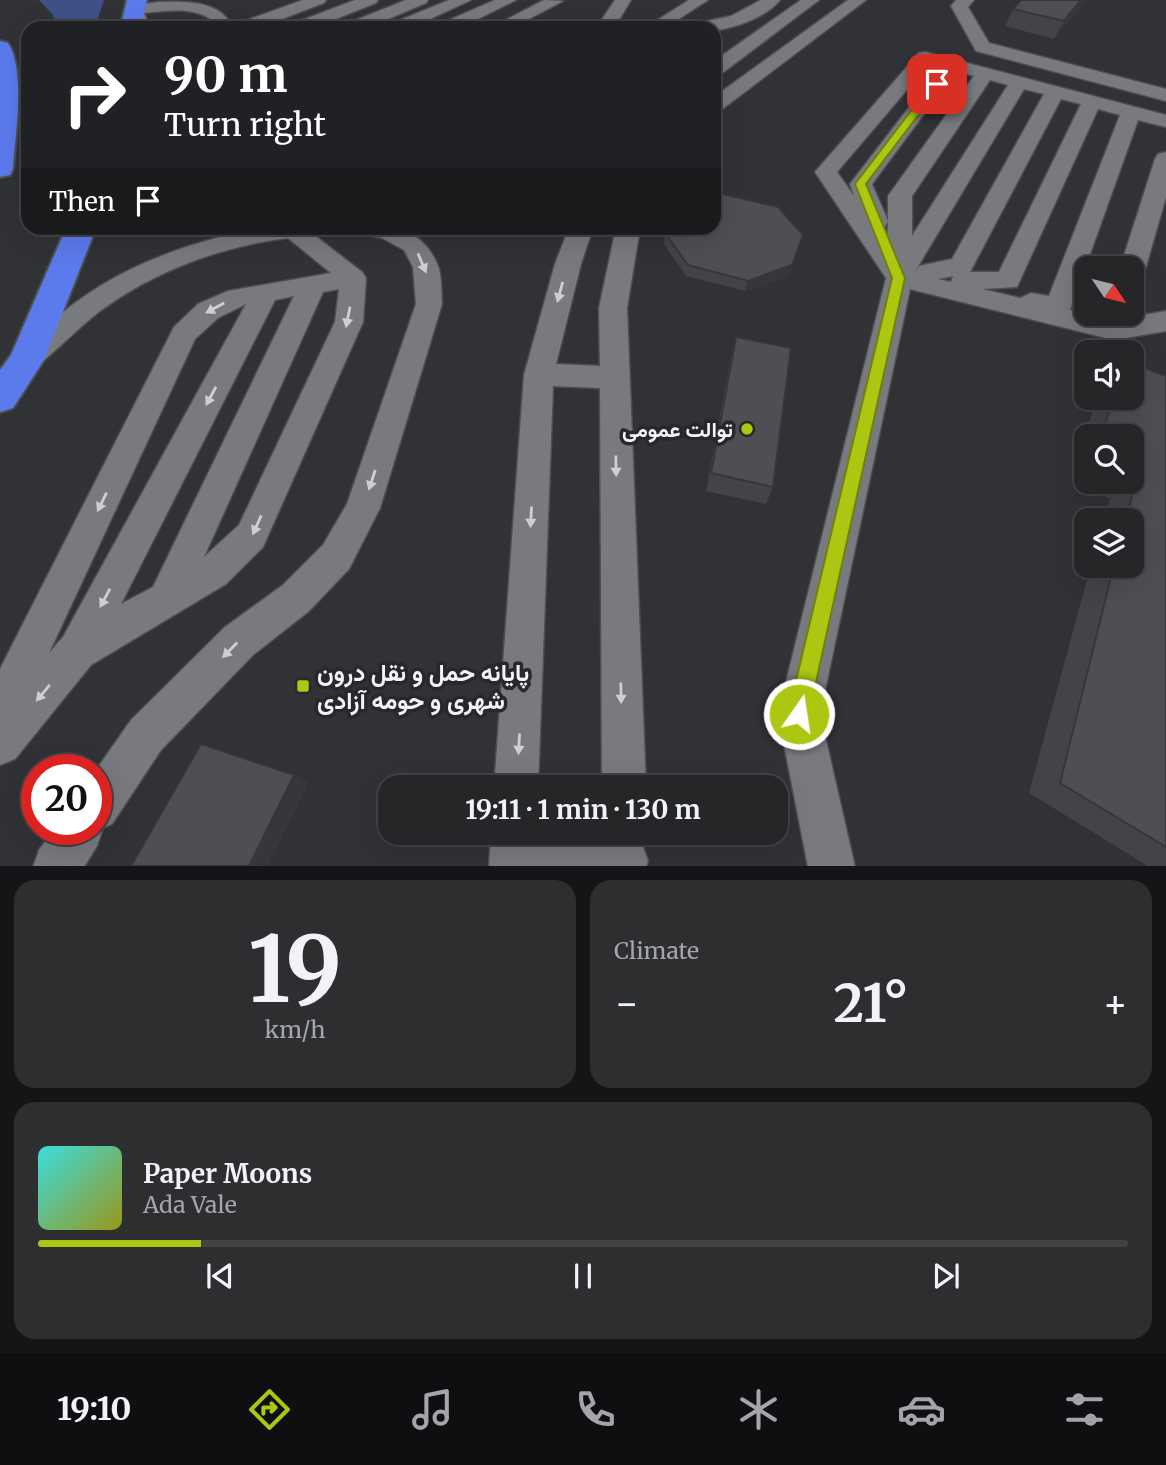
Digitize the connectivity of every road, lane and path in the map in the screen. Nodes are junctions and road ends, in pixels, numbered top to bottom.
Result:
1 (274, 0) edge
2 (318, 0) edge
3 (370, 0) edge
4 (419, 0) edge
5 (463, 0) edge
6 (508, 0) edge
7 (623, 0) edge
8 (700, 0) edge
9 (737, 0) edge
10 (772, 0) edge
11 (811, 0) edge
12 (858, 0) edge
13 (966, 0) edge
14 (552, 1) edge
15 (647, 8) dead end
16 (135, 16) edge
17 (224, 21) edge
18 (228, 21) edge
19 (261, 21) edge
20 (316, 21) edge
21 (369, 21) edge
22 (414, 21) edge
23 (462, 21) edge
24 (513, 21) edge
25 (610, 21) edge
26 (654, 21) edge
27 (667, 21) edge
28 (704, 21) edge
29 (721, 26) edge
30 (0, 48) edge
31 (952, 64) junction
32 (721, 65) edge
33 (985, 73) junction
34 (1019, 82) junction
35 (1055, 92) junction
36 (1166, 95) edge
37 (721, 101) edge
38 (1092, 101) junction
39 (1131, 111) junction
40 (1166, 121) edge
41 (1166, 159) edge
42 (0, 169) edge
43 (78, 235) edge
44 (259, 235) edge
45 (310, 235) edge
46 (395, 235) edge
47 (578, 235) edge
48 (627, 235) edge
49 (1136, 256) edge
50 (353, 278) junction
51 (899, 278) junction
52 (313, 285) junction
53 (266, 292) junction
54 (1074, 313) edge
55 (1144, 321) edge
56 (1166, 321) edge
57 (26, 360) junction
58 (538, 375) junction
59 (614, 377) junction
60 (0, 398) edge
61 (166, 599) junction
62 (77, 651) junction
63 (0, 713) edge
64 (0, 744) edge
65 (517, 775) edge
66 (624, 775) edge
67 (112, 785) edge
68 (71, 845) edge
69 (625, 853) edge
70 (513, 854) edge
71 (56, 866) edge
72 (832, 866) edge

1 - 18 lane
2 - 19 lane
3 - 20 lane
4 - 21 lane
5 - 22 lane
6 - 23 lane
7 - 25 lane
8 - 27 lane
9 - 28 lane
10 - 29 lane
11 - 32 lane
12 - 37 lane
13 - 36 lane
14 - 24 lane
15 - 26 lane
16 - 17 lane
30 - 42 highway
31 - 33 lane
31 - 51 lane
31 - 51 lane
33 - 34 lane
33 - 51 lane
34 - 35 lane
34 - 51 lane
35 - 38 lane
35 - 51 lane
38 - 39 lane
38 - 51 lane
39 - 40 lane
39 - 51 lane
41 - 49 lane
43 - 57 highway
44 - 57 lane
45 - 50 lane
46 -> 67 lane
47 -> 58 lane
48 - 59 lane
50 - 52 lane
50 -> 61 lane
51 - 54 lane
51 - 72 lane
52 - 53 lane
52 - 61 lane
53 -> 62 lane
53 -> 63 lane
55 - 56 lane
57 - 60 highway
58 - 59 lane
58 -> 65 lane
59 -> 66 lane
61 - 62 lane
62 -> 64 lane
68 - 71 lane
69 - 70 lane

